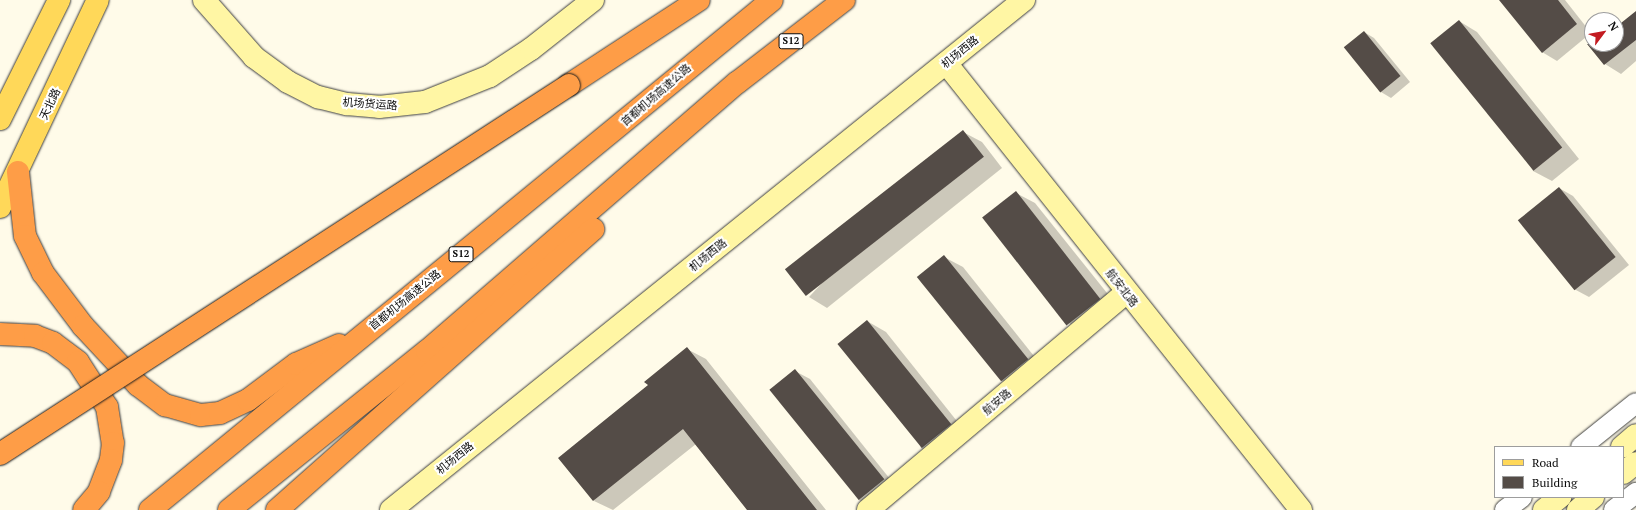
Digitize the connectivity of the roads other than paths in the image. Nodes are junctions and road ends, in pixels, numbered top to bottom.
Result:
1 (59, 0) edge
2 (98, 0) edge
3 (204, 0) edge
4 (593, 0) edge
5 (699, 0) edge
6 (772, 0) edge
7 (844, 0) edge
8 (1024, 0) edge
9 (946, 63) junction
10 (738, 82) junction
11 (0, 119) edge
12 (18, 172) junction
13 (0, 207) edge
14 (1126, 293) junction
15 (375, 325) junction
16 (0, 334) edge
17 (1636, 403) edge
18 (1636, 435) edge
19 (1582, 446) edge
20 (1623, 446) edge
21 (0, 454) edge
22 (1636, 463) edge
23 (1624, 472) edge
24 (1636, 492) edge
25 (1521, 498) edge
26 (1559, 498) edge
27 (1592, 498) edge
28 (84, 510) edge
29 (150, 510) edge
30 (229, 510) edge
31 (277, 510) edge
32 (391, 510) edge
33 (868, 510) edge
34 (1302, 510) edge
35 (1505, 510) edge
36 (1544, 510) edge
37 (1578, 510) edge
38 (1614, 510) edge

1 - 11 main road
2 - 12 main road, 天北路
3 - 4 street, 机场货运路
5 - 21 highway, bridge
6 - 15 highway, 首都机场高速公路 / S12
7 - 10 highway, S12
8 - 9 street, 机场西路
9 - 14 street, 航安北路
9 - 32 street, 机场西路
10 - 30 highway, S12
10 - 31 highway
12 - 13 main road, 天北路
12 - 15 highway
14 - 33 street, 航安路
14 - 34 street, 航安北路
15 - 29 highway, 首都机场高速公路 / S12
16 - 28 highway
17 - 19 street
18 - 20 street
22 - 23 street
24 - 38 street
25 - 35 street
26 - 36 street
27 - 37 street

